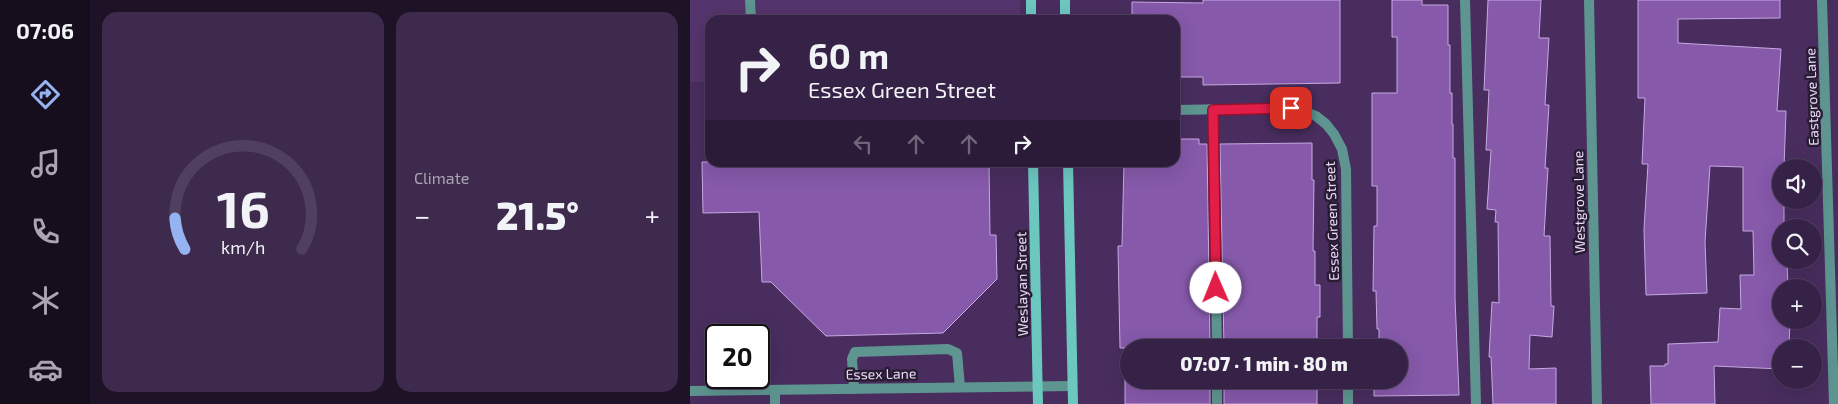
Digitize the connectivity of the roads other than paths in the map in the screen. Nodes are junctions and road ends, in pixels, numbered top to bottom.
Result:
1 (750, 0) edge
2 (1030, 0) edge
3 (1065, 0) edge
4 (1465, 0) edge
5 (1589, 0) edge
6 (1822, 0) edge
7 (751, 15) edge
8 (1031, 15) edge
9 (1066, 15) edge
10 (1180, 110) edge
11 (1213, 110) junction
12 (1033, 167) edge
13 (1068, 167) edge
14 (1217, 339) edge
15 (1348, 339) edge
16 (1038, 386) junction
17 (1072, 386) junction
18 (960, 387) junction
19 (854, 388) junction
20 (1217, 389) edge
21 (1348, 389) edge
22 (775, 390) junction
23 (690, 391) edge
24 (775, 404) edge
25 (1038, 404) edge
26 (1073, 404) edge
27 (1218, 404) edge
28 (1348, 404) edge
29 (1476, 404) edge
30 (1597, 404) edge
31 (1834, 404) edge

1 - 7 street
2 - 8 main road
3 - 9 main road
4 - 29 street
5 - 30 street, Westgrove Lane
6 - 31 street, Eastgrove Lane
10 - 11 street, Essex Green Street
11 - 14 street
11 - 15 street, Essex Green Street
12 - 16 main road, Weslayan Street
13 - 17 main road
16 - 17 street, Essex Lane
16 - 18 street, Essex Lane
16 - 25 main road, Weslayan Street
17 - 26 main road
18 - 19 street, Essex Lane
18 - 19 street
19 - 22 street, Essex Lane
20 - 27 street
21 - 28 street
22 - 23 street, Essex Lane
22 - 24 street

